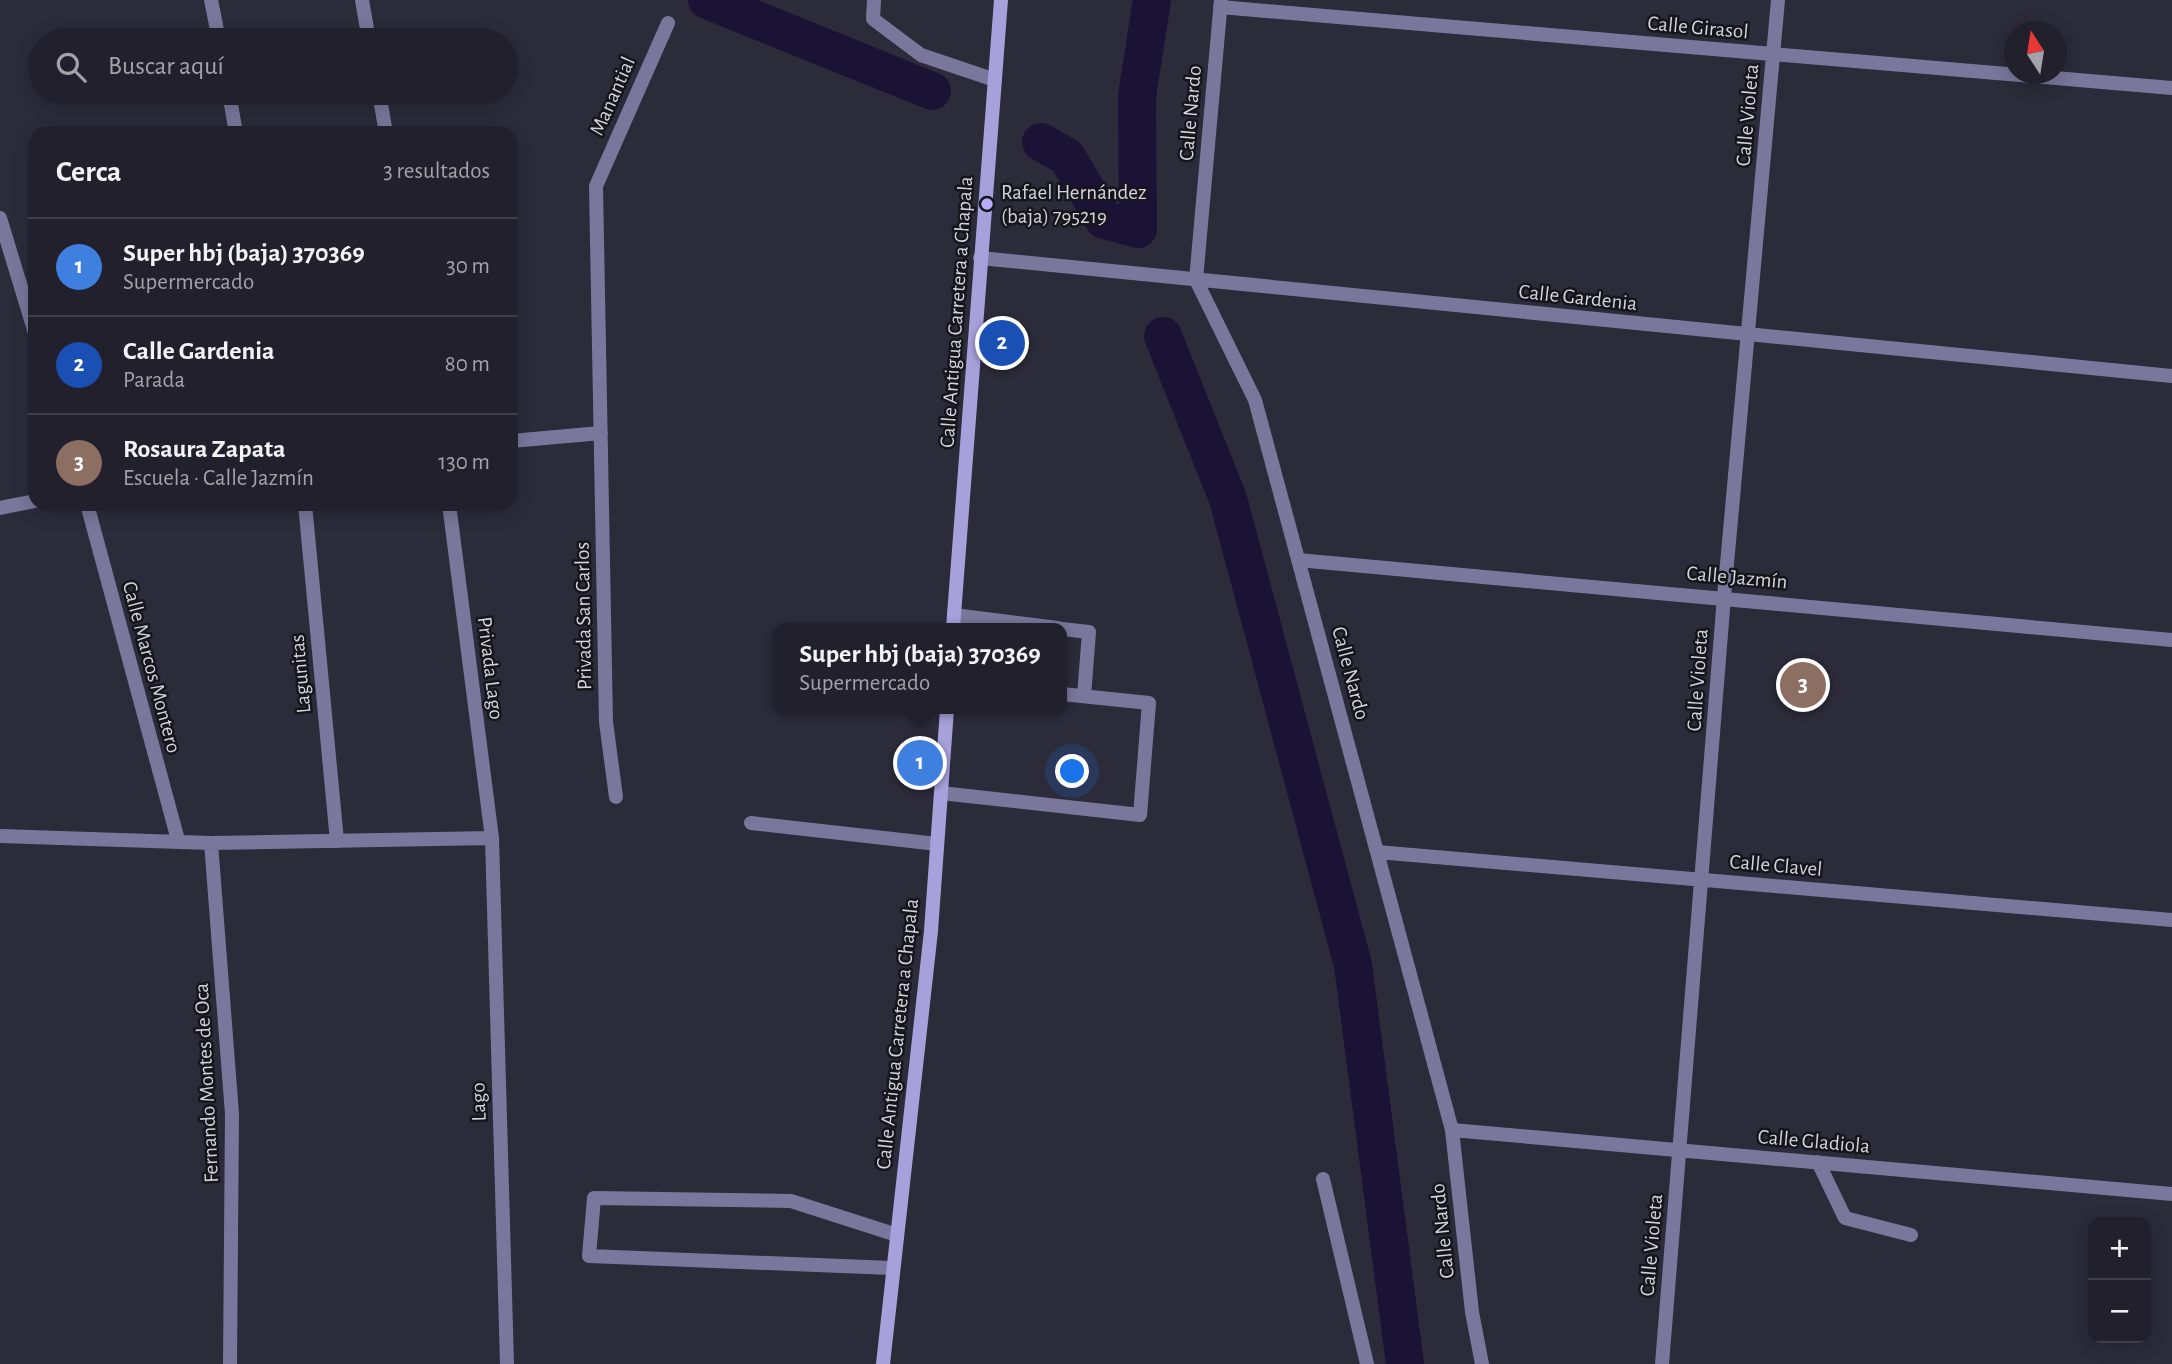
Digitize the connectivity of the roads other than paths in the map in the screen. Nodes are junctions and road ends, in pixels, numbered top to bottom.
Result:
1 (211, 0) edge
2 (362, 0) edge
3 (874, 0) edge
4 (1001, 0) edge
5 (1778, 0) edge
6 (1221, 3) edge
7 (668, 23) dead end
8 (217, 28) edge
9 (367, 28) edge
10 (1773, 54) junction
11 (995, 80) junction
12 (2172, 89) edge
13 (231, 105) edge
14 (381, 105) edge
15 (235, 126) edge
16 (385, 126) edge
17 (596, 186) joint
18 (0, 218) edge
19 (980, 258) junction
20 (1196, 281) junction
21 (28, 309) edge
22 (1749, 335) junction
23 (2172, 376) edge
24 (601, 433) junction
25 (518, 440) edge
26 (28, 502) edge
27 (0, 508) edge
28 (89, 511) edge
29 (306, 511) edge
30 (450, 511) edge
31 (1298, 560) junction
32 (1724, 597) junction
33 (954, 622) edge
34 (1067, 630) edge
35 (2172, 640) edge
36 (1067, 694) edge
37 (1084, 696) junction
38 (947, 714) edge
39 (941, 793) junction
40 (617, 797) dead end
41 (751, 823) dead end
42 (0, 836) edge
43 (492, 838) junction
44 (178, 840) junction
45 (337, 841) junction
46 (211, 843) junction
47 (937, 844) junction
48 (1377, 852) junction
49 (1703, 880) junction
50 (2172, 920) edge
51 (1452, 1130) junction
52 (1680, 1150) junction
53 (1818, 1162) junction
54 (1323, 1179) dead end
55 (2172, 1194) edge
56 (897, 1235) junction
57 (1911, 1236) dead end
58 (892, 1268) junction
59 (230, 1364) edge
60 (507, 1364) edge
61 (883, 1364) edge
62 (1367, 1364) edge
63 (1482, 1364) edge
64 (1662, 1364) edge

1 - 8 street
2 - 9 street
3 - 11 street
4 - 11 main road, Calle Antigua Carretera a Chapala
5 - 10 street, Calle Violeta
6 - 10 street, Calle Girasol
6 - 20 street, Calle Nardo
7 - 17 street, Manantial
10 - 12 street, Calle Girasol
10 - 22 street, Calle Violeta
11 - 19 main road, Calle Antigua Carretera a Chapala
13 - 15 street
14 - 16 street
17 - 24 street, Privada San Carlos
18 - 21 street
19 - 20 street, Calle Gardenia
19 - 33 main road, Calle Antigua Carretera a Chapala
20 - 22 street, Calle Gardenia
20 - 31 street, Calle Nardo
22 - 23 street, Calle Gardenia
22 - 32 street, Calle Violeta
24 - 25 street
24 - 40 street, Privada San Carlos
26 - 27 street
28 - 44 street, Calle Marcos Montero
29 - 45 street, Lagunitas
30 - 43 street, Privada Lago
31 - 32 street, Calle Jazmín
31 - 48 street, Calle Nardo
32 - 35 street, Calle Jazmín
32 - 49 street, Calle Violeta
34 - 37 street
36 - 37 street
37 - 39 street
38 - 39 main road, Calle Antigua Carretera a Chapala
39 - 47 main road, Calle Antigua Carretera a Chapala
41 - 47 street
42 - 44 street
43 - 45 street
43 - 60 street, Lago
44 - 46 street
45 - 46 street
46 - 59 street, Fernando Montes de Oca
47 - 56 main road, Calle Antigua Carretera a Chapala
48 - 49 street, Calle Clavel
48 - 51 street, Calle Nardo
49 - 50 street, Calle Clavel
49 - 52 street, Calle Violeta
51 - 52 street, Calle Gladiola
51 - 63 street, Calle Nardo
52 - 53 street, Calle Gladiola
52 - 64 street, Calle Violeta
53 - 55 street, Calle Gladiola
53 - 57 street
54 - 62 street
56 - 58 main road, Calle Antigua Carretera a Chapala
56 - 58 street
58 - 61 main road, Calle Antigua Carretera a Chapala

